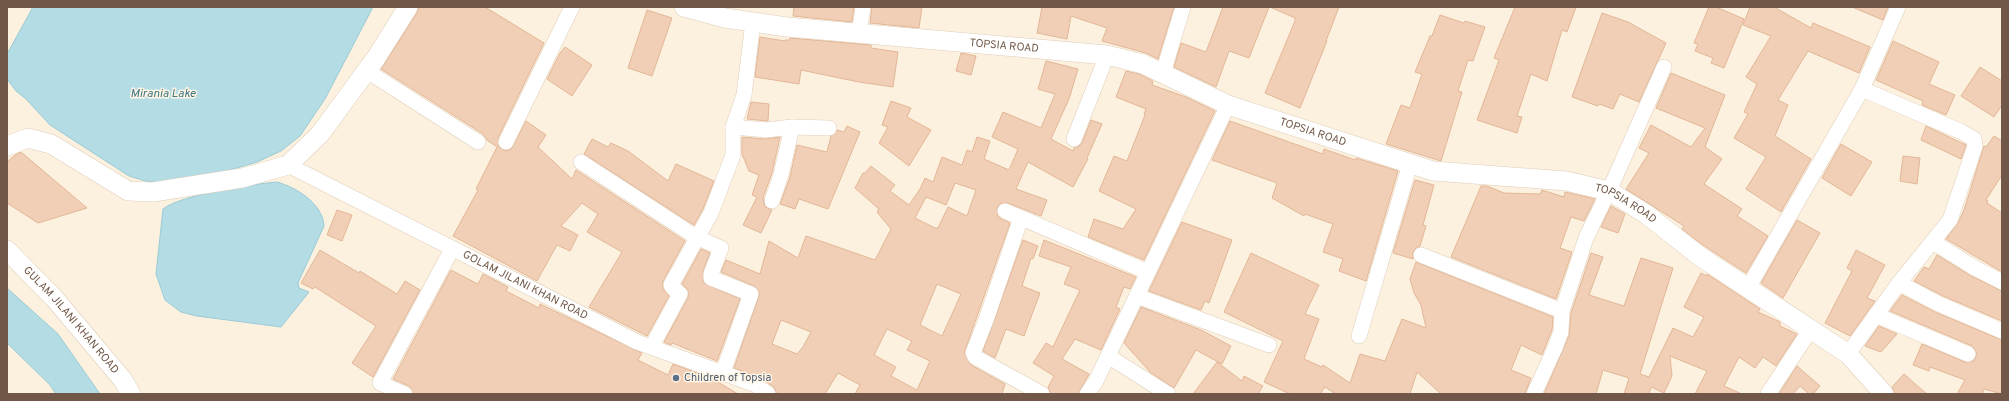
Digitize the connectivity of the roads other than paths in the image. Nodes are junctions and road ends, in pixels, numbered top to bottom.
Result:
1 (408, 7) edge
2 (572, 7) edge
3 (684, 7) edge
4 (863, 7) edge
5 (1184, 7) edge
6 (1898, 7) edge
7 (710, 10) edge
8 (753, 22) junction
9 (859, 33) junction
10 (1107, 55) junction
11 (1664, 67) dead end
12 (367, 71) junction
13 (1163, 73) junction
14 (1862, 88) junction
15 (1228, 106) junction
16 (733, 127) junction
17 (792, 127) junction
18 (829, 128) dead end
19 (1074, 139) dead end
20 (478, 142) dead end
21 (506, 142) dead end
22 (7, 146) edge
23 (581, 162) dead end
24 (1410, 164) junction
25 (288, 165) junction
26 (1609, 191) junction
27 (772, 201) dead end
28 (1005, 211) dead end
29 (1021, 218) junction
30 (696, 238) junction
31 (1933, 242) junction
32 (452, 249) junction
33 (7, 250) edge
34 (1421, 255) dead end
35 (1148, 272) junction
36 (2002, 282) edge
37 (1899, 283) junction
38 (1748, 288) junction
39 (1137, 296) junction
40 (1562, 311) junction
41 (1876, 315) junction
42 (1811, 329) junction
43 (2002, 331) edge
44 (1359, 336) dead end
45 (1269, 345) dead end
46 (652, 346) junction
47 (1848, 354) junction
48 (1968, 354) dead end
49 (1108, 356) junction
50 (723, 372) junction
51 (376, 388) edge
52 (131, 394) edge
53 (405, 394) edge
54 (768, 394) edge
55 (1042, 394) edge
56 (1087, 394) edge
57 (1168, 394) edge
58 (1534, 394) edge
59 (1768, 394) edge
60 (1884, 394) edge

1 - 12 street
2 - 21 street
3 - 7 street, TOPSIA ROAD
4 - 9 street
5 - 13 street
6 - 14 street
7 - 8 street, TOPSIA ROAD
8 - 9 street, TOPSIA ROAD
8 - 16 street
9 - 10 street, TOPSIA ROAD
10 - 13 street, TOPSIA ROAD
10 - 19 street
11 - 26 street
12 - 20 street
12 - 25 street
13 - 15 street, TOPSIA ROAD
14 - 31 street
14 - 38 street
15 - 24 street, TOPSIA ROAD
15 - 35 street
16 - 17 street
16 - 30 street
17 - 18 street
17 - 27 street
22 - 25 street
23 - 30 street
24 - 26 street, TOPSIA ROAD
24 - 44 street
25 - 32 street, GOLAM JILANI KHAN ROAD
26 - 38 street, TOPSIA ROAD
26 - 40 street
28 - 29 street
29 - 35 street
29 - 55 street
30 - 46 street
30 - 50 street
31 - 36 street
31 - 37 street
32 - 46 street, GOLAM JILANI KHAN ROAD
32 - 51 street
33 - 52 street, GULAM JILANI KHAN ROAD
34 - 40 street
35 - 39 street
37 - 41 street
37 - 43 street
38 - 42 street, TOPSIA ROAD
39 - 45 street
39 - 49 street
40 - 58 street
41 - 47 street
41 - 48 street
42 - 47 street, TOPSIA ROAD
42 - 59 street
46 - 50 street, GOLAM JILANI KHAN ROAD
47 - 60 street, TOPSIA ROAD
49 - 56 street
49 - 57 street
50 - 54 street, GOLAM JILANI KHAN ROAD
51 - 53 street

